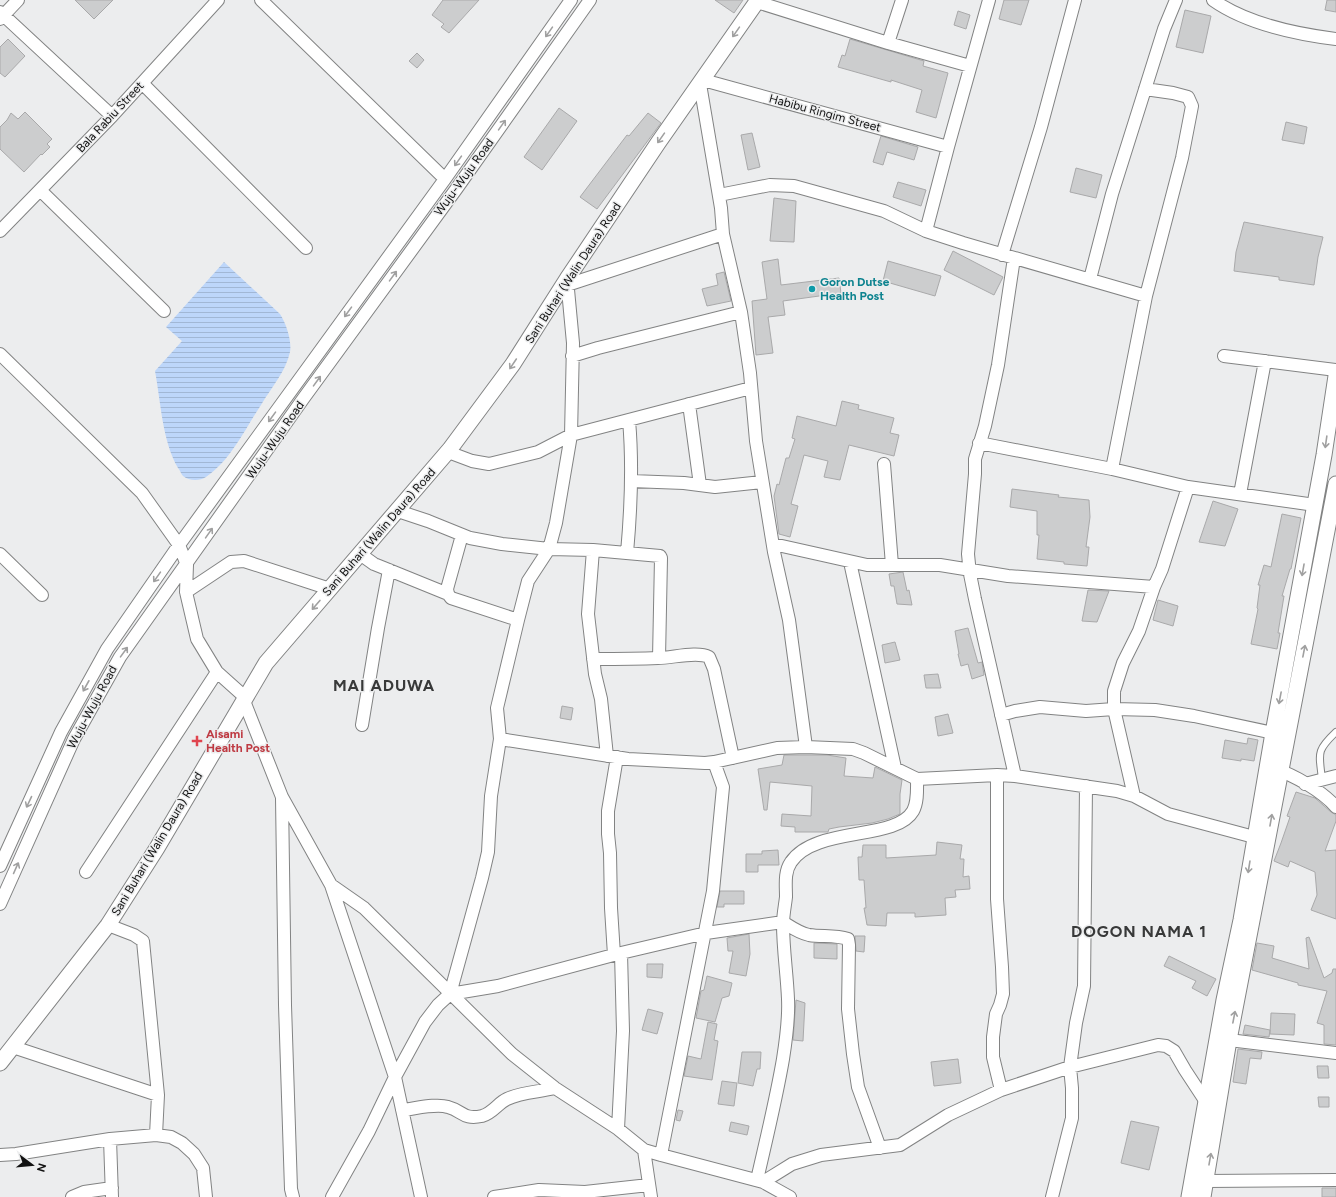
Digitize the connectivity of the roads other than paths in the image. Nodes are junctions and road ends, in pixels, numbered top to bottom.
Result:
1 (18, 0) edge
2 (218, 0) edge
3 (260, 0) edge
4 (571, 0) edge
5 (590, 0) edge
6 (902, 0) edge
7 (989, 0) edge
8 (1075, 0) edge
9 (1176, 0) edge
10 (1213, 0) edge
11 (758, 1) edge
12 (1, 15) edge
13 (1336, 39) edge
14 (888, 43) junction
15 (970, 66) junction
16 (701, 82) junction
17 (142, 83) junction
18 (1145, 90) junction
19 (112, 116) junction
20 (948, 146) junction
21 (445, 179) junction
22 (40, 190) junction
23 (719, 195) junction
24 (926, 231) junction
25 (0, 232) edge
26 (724, 234) junction
27 (306, 248) dead end
28 (1002, 255) junction
29 (1014, 258) junction
30 (1090, 279) junction
31 (567, 282) junction
32 (1146, 296) junction
33 (164, 311) dead end
34 (741, 312) junction
35 (0, 354) edge
36 (572, 356) junction
37 (1224, 356) dead end
38 (1265, 361) junction
39 (1336, 370) edge
40 (1336, 376) edge
41 (751, 388) junction
42 (690, 404) junction
43 (629, 420) junction
44 (571, 435) junction
45 (979, 443) junction
46 (448, 452) junction
47 (884, 464) dead end
48 (1112, 469) junction
49 (631, 481) junction
50 (762, 482) junction
51 (1336, 484) edge
52 (700, 485) junction
53 (1188, 487) junction
54 (1240, 494) junction
55 (1315, 505) junction
56 (398, 511) junction
57 (462, 535) junction
58 (773, 544) junction
59 (179, 545) junction
60 (549, 549) junction
61 (593, 550) junction
62 (627, 553) junction
63 (0, 554) edge
64 (360, 554) junction
65 (850, 562) junction
66 (187, 565) junction
67 (892, 565) junction
68 (389, 570) junction
69 (970, 570) junction
70 (1154, 587) junction
71 (330, 589) junction
72 (186, 592) junction
73 (448, 594) junction
74 (42, 595) dead end
75 (518, 620) junction
76 (659, 658) junction
77 (593, 659) junction
78 (217, 672) junction
79 (245, 699) junction
80 (1114, 709) junction
81 (1001, 714) junction
82 (362, 725) dead end
83 (1336, 732) edge
84 (1273, 733) junction
85 (500, 739) junction
86 (806, 747) junction
87 (612, 756) junction
88 (733, 758) junction
89 (714, 762) junction
90 (895, 768) junction
91 (1274, 768) junction
92 (997, 775) junction
93 (1015, 776) junction
94 (1336, 776) edge
95 (917, 779) junction
96 (1322, 780) junction
97 (1305, 784) junction
98 (1086, 786) junction
99 (1134, 796) junction
100 (282, 797) junction
101 (1336, 807) edge
102 (1254, 837) junction
103 (0, 866) edge
104 (86, 872) dead end
105 (331, 885) junction
106 (0, 904) edge
107 (783, 922) junction
108 (108, 925) junction
109 (706, 934) junction
110 (617, 954) junction
111 (450, 994) junction
112 (1229, 1040) junction
113 (13, 1047) junction
114 (1336, 1053) edge
115 (0, 1063) edge
116 (1070, 1067) junction
117 (395, 1077) junction
118 (555, 1088) junction
119 (1001, 1090) junction
120 (158, 1095) junction
121 (1206, 1102) junction
122 (402, 1110) junction
123 (618, 1129) junction
124 (156, 1135) junction
125 (110, 1138) junction
126 (880, 1148) junction
127 (644, 1150) junction
128 (0, 1155) edge
129 (661, 1156) junction
130 (1336, 1180) edge
131 (760, 1181) junction
132 (648, 1185) junction
133 (1196, 1187) edge
134 (112, 1192) edge
135 (72, 1197) edge
136 (206, 1197) edge
137 (293, 1197) edge
138 (332, 1197) edge
139 (421, 1197) edge
140 (494, 1197) edge
141 (651, 1197) edge
142 (790, 1197) edge
143 (1052, 1197) edge
144 (1203, 1197) edge

1 - 12 street
2 - 17 street, Bala Rabiu Street
3 - 21 street
4 -> 21 street, Wuju-Wuju Road
66 -> 5 street, Wuju-Wuju Road
6 - 14 street
7 - 15 street
8 - 28 street
9 - 18 street
10 - 13 street
11 - 14 street
11 -> 16 street, Sani Buhari (Walin Daura) Road
12 - 19 street
14 - 15 street
15 - 20 street
16 - 20 street, Habibu Ringim Street
16 - 23 street
16 -> 31 street, Sani Buhari (Walin Daura) Road
17 - 19 street, Bala Rabiu Street
17 - 27 street
18 - 30 street
18 - 32 street
19 - 22 street, Bala Rabiu Street
20 - 24 street
21 -> 59 street, Wuju-Wuju Road
22 - 25 street, Bala Rabiu Street
22 - 33 street
23 - 24 street
23 - 26 street
24 - 28 street
26 - 31 street
26 - 34 street
28 - 29 street
29 - 30 street
29 - 45 street
30 - 32 street
31 - 36 street
31 -> 46 street, Sani Buhari (Walin Daura) Road
32 - 48 street
34 - 36 street
34 - 41 street
35 - 59 street
36 - 44 street
37 - 38 street
38 - 39 street
38 - 54 street
40 -> 55 street
41 - 42 street
41 - 50 street
42 - 43 street
42 - 52 street
43 - 44 street
43 - 49 street
44 - 46 street
44 - 60 street
45 - 48 street
45 - 69 street
46 - 56 street, Sani Buhari (Walin Daura) Road
47 - 67 street
48 - 53 street
49 - 52 street
49 - 62 street
50 - 52 street
50 - 58 street
91 -> 51 street
53 - 54 street
53 - 70 street
54 - 55 street
55 -> 84 street
56 - 57 street
56 - 64 street, Sani Buhari (Walin Daura) Road
57 - 60 street
57 - 73 street
58 - 65 street
58 - 86 street
59 - 66 street
59 -> 103 street, Wuju-Wuju Road
60 - 61 street
60 - 75 street
61 - 62 street
61 - 77 street
62 - 76 street
63 - 74 street
64 - 68 street
64 - 71 street, Sani Buhari (Walin Daura) Road
65 - 67 street
65 - 90 street
66 - 72 street
106 -> 66 street, Wuju-Wuju Road
67 - 69 street
68 - 73 street
68 - 82 street
69 - 70 street
69 - 81 street
70 - 80 street
71 - 72 street
71 -> 79 street, Sani Buhari (Walin Daura) Road
72 - 78 street
73 - 75 street
75 - 85 street
76 - 77 street
76 - 88 street
77 - 87 street
78 - 79 street
78 - 104 street
79 - 100 street
79 - 108 street, Sani Buhari (Walin Daura) Road
80 - 81 street
80 - 84 street
80 - 99 street
81 - 93 street
83 - 96 lane
84 - 91 street
85 - 87 street
85 - 111 street
86 - 88 street
86 - 90 street
87 - 89 street
87 - 110 street
88 - 89 street
89 - 109 street
90 - 95 street
91 - 97 street
91 - 102 street
112 -> 91 street
92 - 93 street
92 - 95 street
92 - 119 street
93 - 98 street
94 - 96 street
95 - 107 street
96 - 97 street
97 - 101 street
98 - 99 street
98 - 116 street
99 - 102 street
100 - 105 street
100 - 137 street
102 -> 121 street
105 - 111 street
105 - 117 street
107 - 109 street
107 - 126 street
107 - 131 street
108 - 113 street, Sani Buhari (Walin Daura) Road
108 - 120 street
109 - 110 street
109 - 129 street
110 - 111 street
110 - 123 street
111 - 117 street
111 - 118 street
112 - 114 street
133 -> 112 street
113 - 115 street, Sani Buhari (Walin Daura) Road
113 - 120 street
116 - 119 street
116 - 121 street
116 - 143 street
117 - 122 street
117 - 138 street
118 - 122 street
118 - 123 street
119 - 126 street
120 - 124 street
121 - 133 street
122 - 139 street
123 - 127 street
124 - 125 street
124 - 136 street
125 - 128 street
125 - 134 street
126 - 131 street
127 - 129 street
127 - 132 street
129 - 131 street
130 - 133 street
131 - 142 street
132 - 140 street
132 - 141 street
133 - 144 street
134 - 135 street

